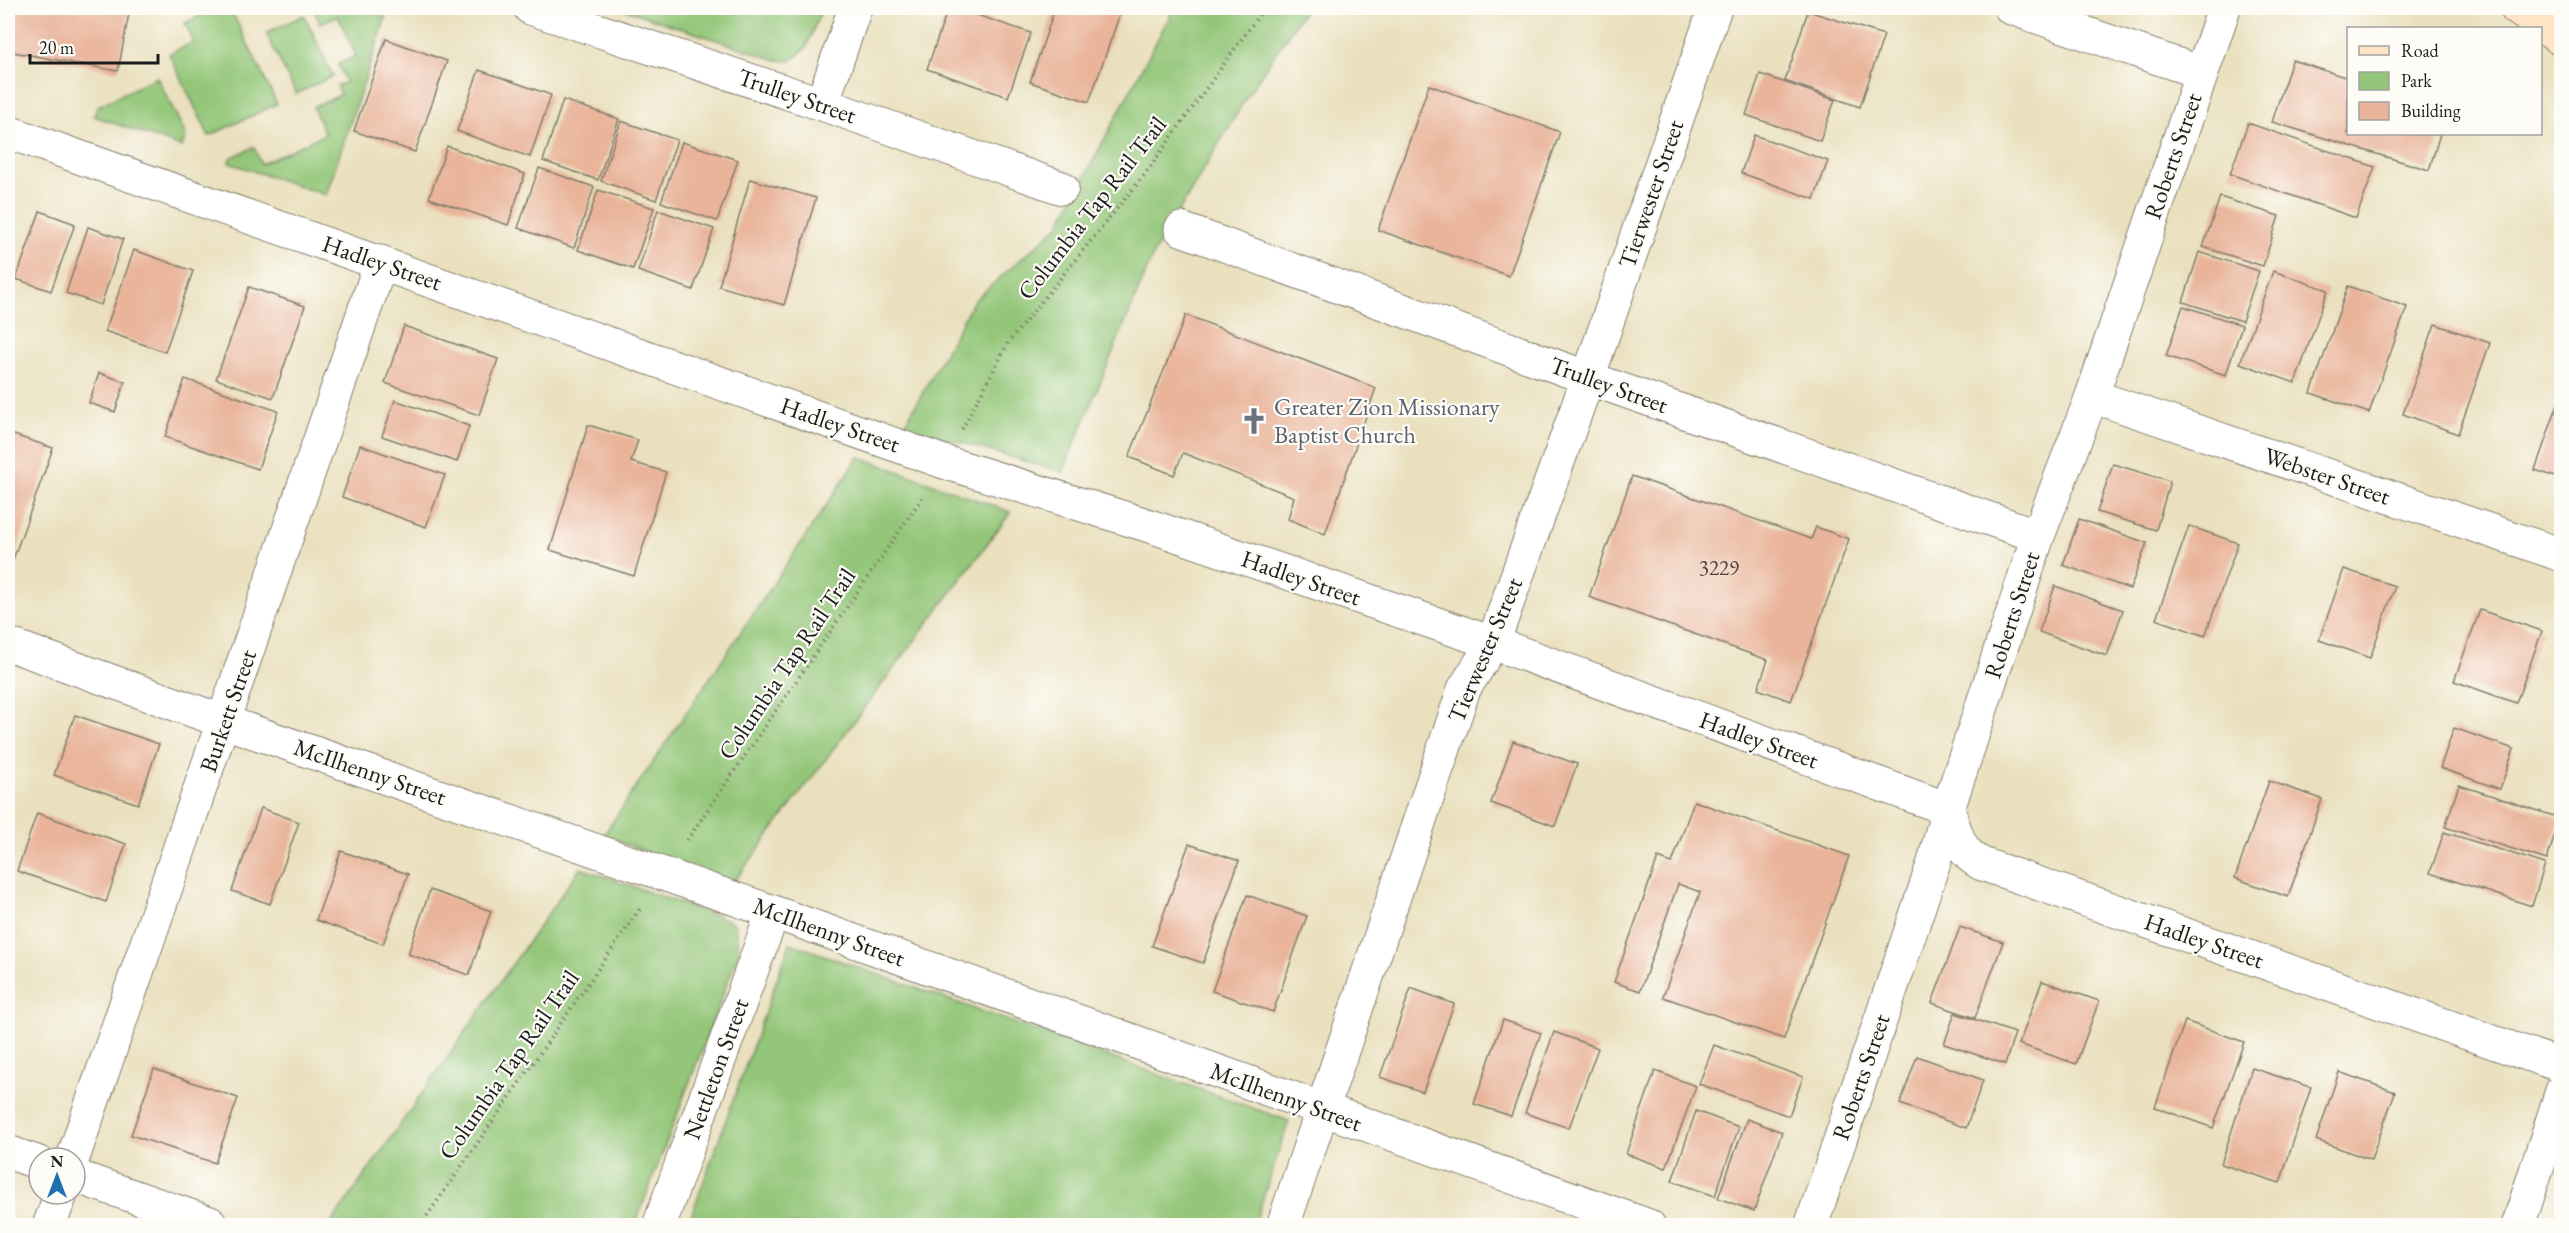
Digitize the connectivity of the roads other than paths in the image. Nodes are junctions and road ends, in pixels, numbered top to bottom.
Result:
1 (530, 8) edge
2 (855, 8) edge
3 (1715, 8) edge
4 (2011, 8) edge
5 (2224, 8) edge
6 (2516, 8) edge
7 (2562, 40) edge
8 (2202, 73) junction
9 (822, 104) junction
10 (8, 132) edge
11 (1062, 188) dead end
12 (1181, 229) dead end
13 (381, 262) junction
14 (1588, 378) junction
15 (2092, 396) junction
16 (2038, 536) junction
17 (2562, 555) edge
18 (8, 644) edge
19 (1493, 644) junction
20 (225, 722) junction
21 (1948, 809) junction
22 (773, 912) junction
23 (2562, 1066) edge
24 (2562, 1091) edge
25 (1324, 1111) junction
26 (77, 1146) edge
27 (8, 1152) edge
28 (27, 1159) edge
29 (87, 1180) edge
30 (56, 1206) edge
31 (210, 1223) dead end
32 (49, 1226) edge
33 (659, 1226) edge
34 (1283, 1226) edge
35 (1649, 1226) edge
36 (1811, 1226) edge
37 (2518, 1226) edge

1 - 9 street, Trulley Street
2 - 9 street
3 - 14 street, Tierwester Street
4 - 8 street
5 - 8 street, Roberts Street
6 - 7 main road
8 - 15 street, Roberts Street
9 - 11 street, Trulley Street
10 - 13 street, Hadley Street
12 - 14 street, Trulley Street
13 - 19 street, Hadley Street
13 - 20 street, Burkett Street
14 - 16 street, Trulley Street
14 - 19 street, Tierwester Street
15 - 16 street, Roberts Street
15 - 17 street, Webster Street
16 - 21 street, Roberts Street
18 - 20 street, McIlhenny Street
19 - 21 street, Hadley Street
19 - 25 street, Tierwester Street
20 - 22 street, McIlhenny Street
20 - 26 street, Burkett Street
21 - 23 street, Hadley Street
21 - 36 street, Roberts Street
22 - 25 street, McIlhenny Street
22 - 33 street, Nettleton Street
24 - 37 street
25 - 34 street, Tierwester Street
25 - 35 street, McIlhenny Street
27 - 28 street
29 - 31 street
30 - 32 street

